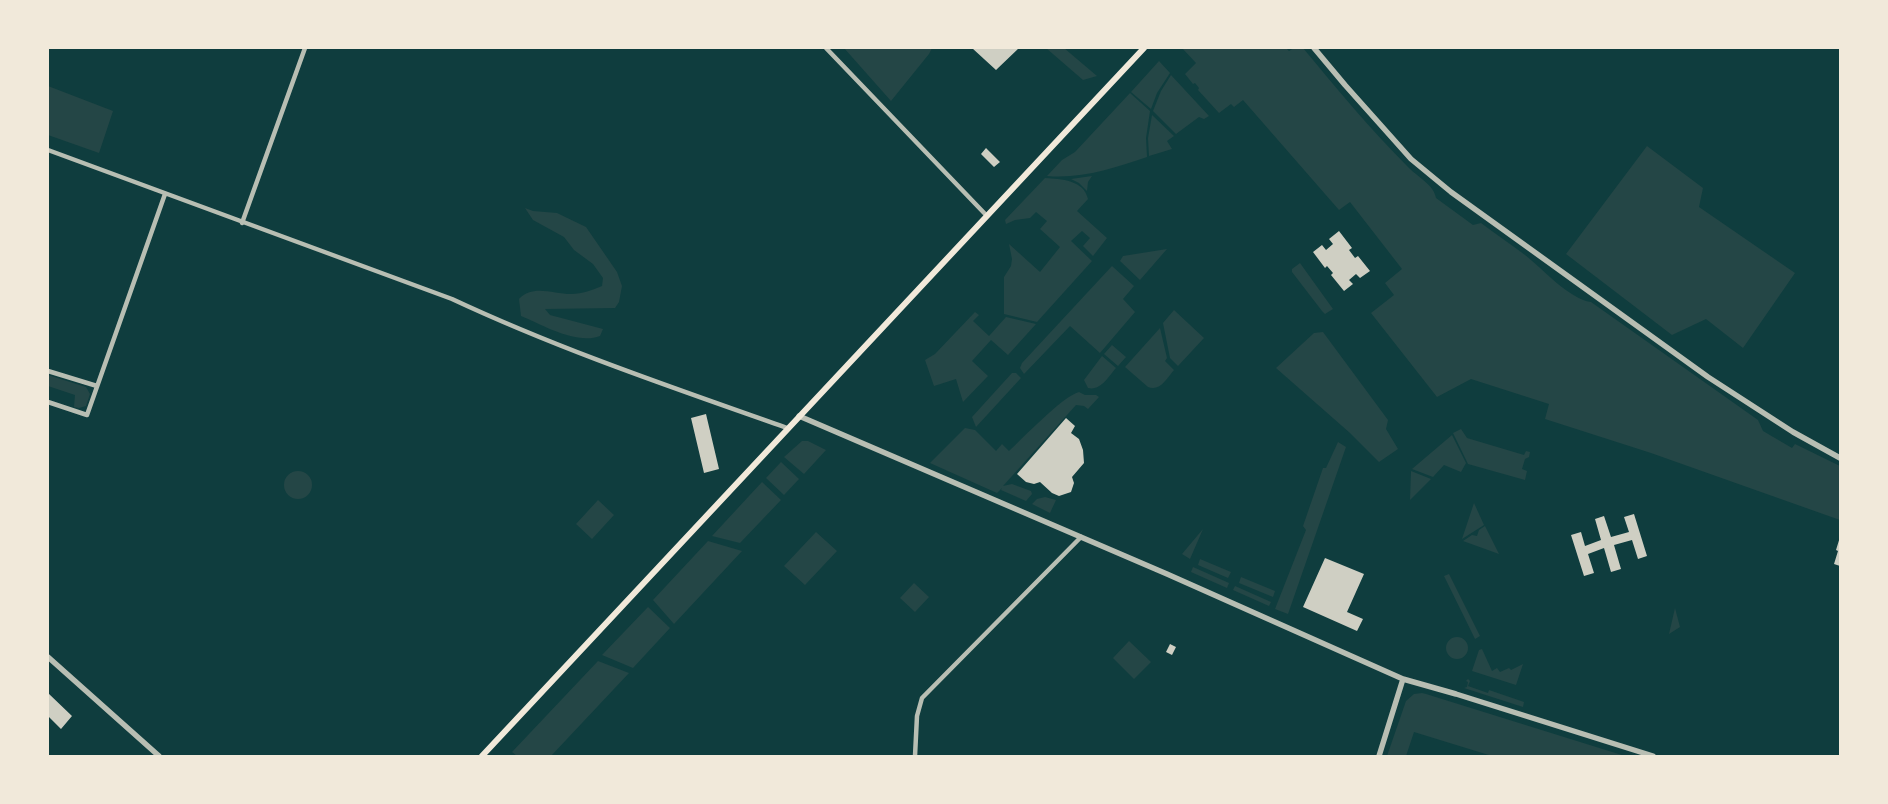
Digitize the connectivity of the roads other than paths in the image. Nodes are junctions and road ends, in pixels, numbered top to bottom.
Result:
1 (305, 48) edge
2 (826, 48) edge
3 (1144, 48) edge
4 (1314, 48) edge
5 (48, 150) edge
6 (165, 194) junction
7 (987, 216) junction
8 (242, 223) junction
9 (48, 371) edge
10 (97, 386) junction
11 (48, 402) edge
12 (798, 416) junction
13 (787, 428) junction
14 (1840, 458) edge
15 (1081, 537) junction
16 (48, 656) edge
17 (1403, 679) junction
18 (159, 756) edge
19 (482, 756) edge
20 (915, 756) edge
21 (1379, 756) edge
22 (1653, 756) edge

1 - 8 street
2 - 7 street
3 - 7 main road
4 - 14 street
5 - 6 street
6 - 8 street
6 - 10 street
7 - 12 main road
8 - 13 street
9 - 10 street
10 - 11 street
12 - 13 main road
12 - 15 street
13 - 19 main road
15 - 17 street
15 - 20 street
16 - 18 street
17 - 21 street
17 - 22 street

